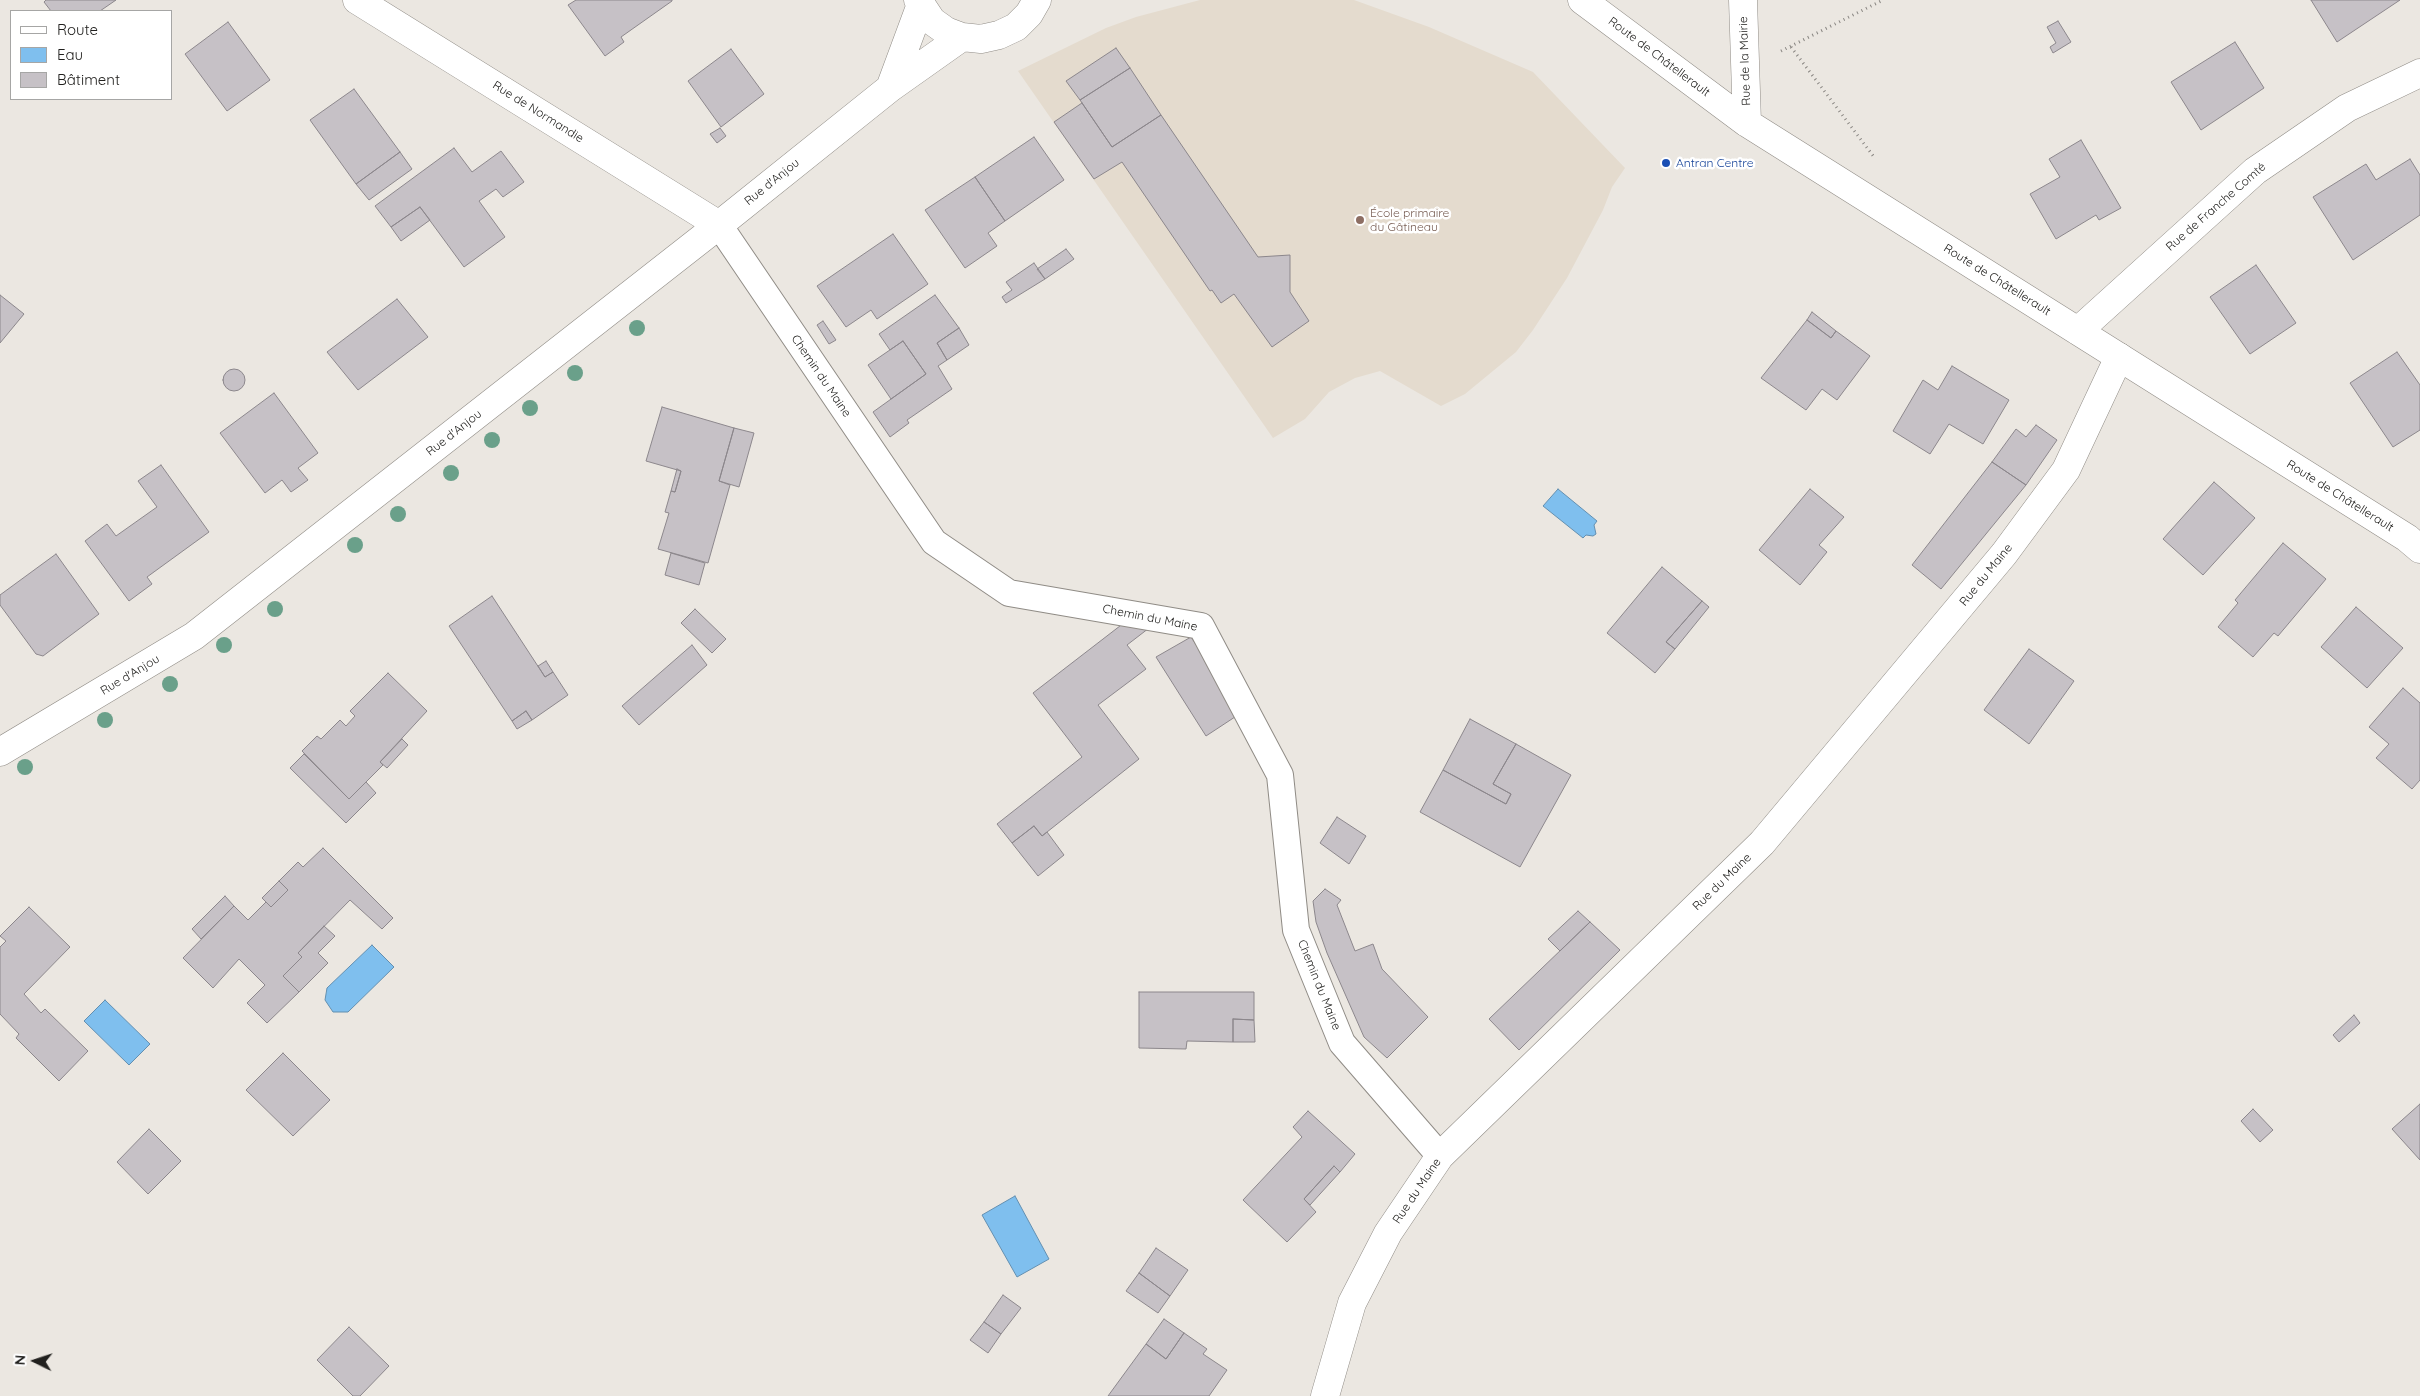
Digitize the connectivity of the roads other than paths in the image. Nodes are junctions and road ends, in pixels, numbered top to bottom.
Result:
1 (357, 0) edge
2 (1037, 0) edge
3 (1582, 0) edge
4 (1743, 0) edge
5 (919, 3) edge
6 (962, 37) junction
7 (2420, 73) edge
8 (890, 88) junction
9 (1747, 123) junction
10 (719, 225) junction
11 (2078, 331) junction
12 (2119, 357) junction
13 (2420, 549) edge
14 (0, 752) edge
15 (1440, 1156) junction
16 (1324, 1396) edge

1 - 10 street, Rue de Normandie
2 - 6 street
3 - 9 street, Route de Châtellerault
4 - 9 street, Rue de la Mairie
5 - 6 street
5 - 8 street
6 - 8 street, Rue d'Anjou
7 - 11 street, Rue de Franche Comté
8 - 10 street, Rue d'Anjou
9 - 11 street, Route de Châtellerault
10 - 14 street, Rue d'Anjou
10 - 15 lane, Chemin du Maine
11 - 12 street, Route de Châtellerault
12 - 13 street, Route de Châtellerault
12 - 15 street, Rue du Maine
15 - 16 street, Rue du Maine

